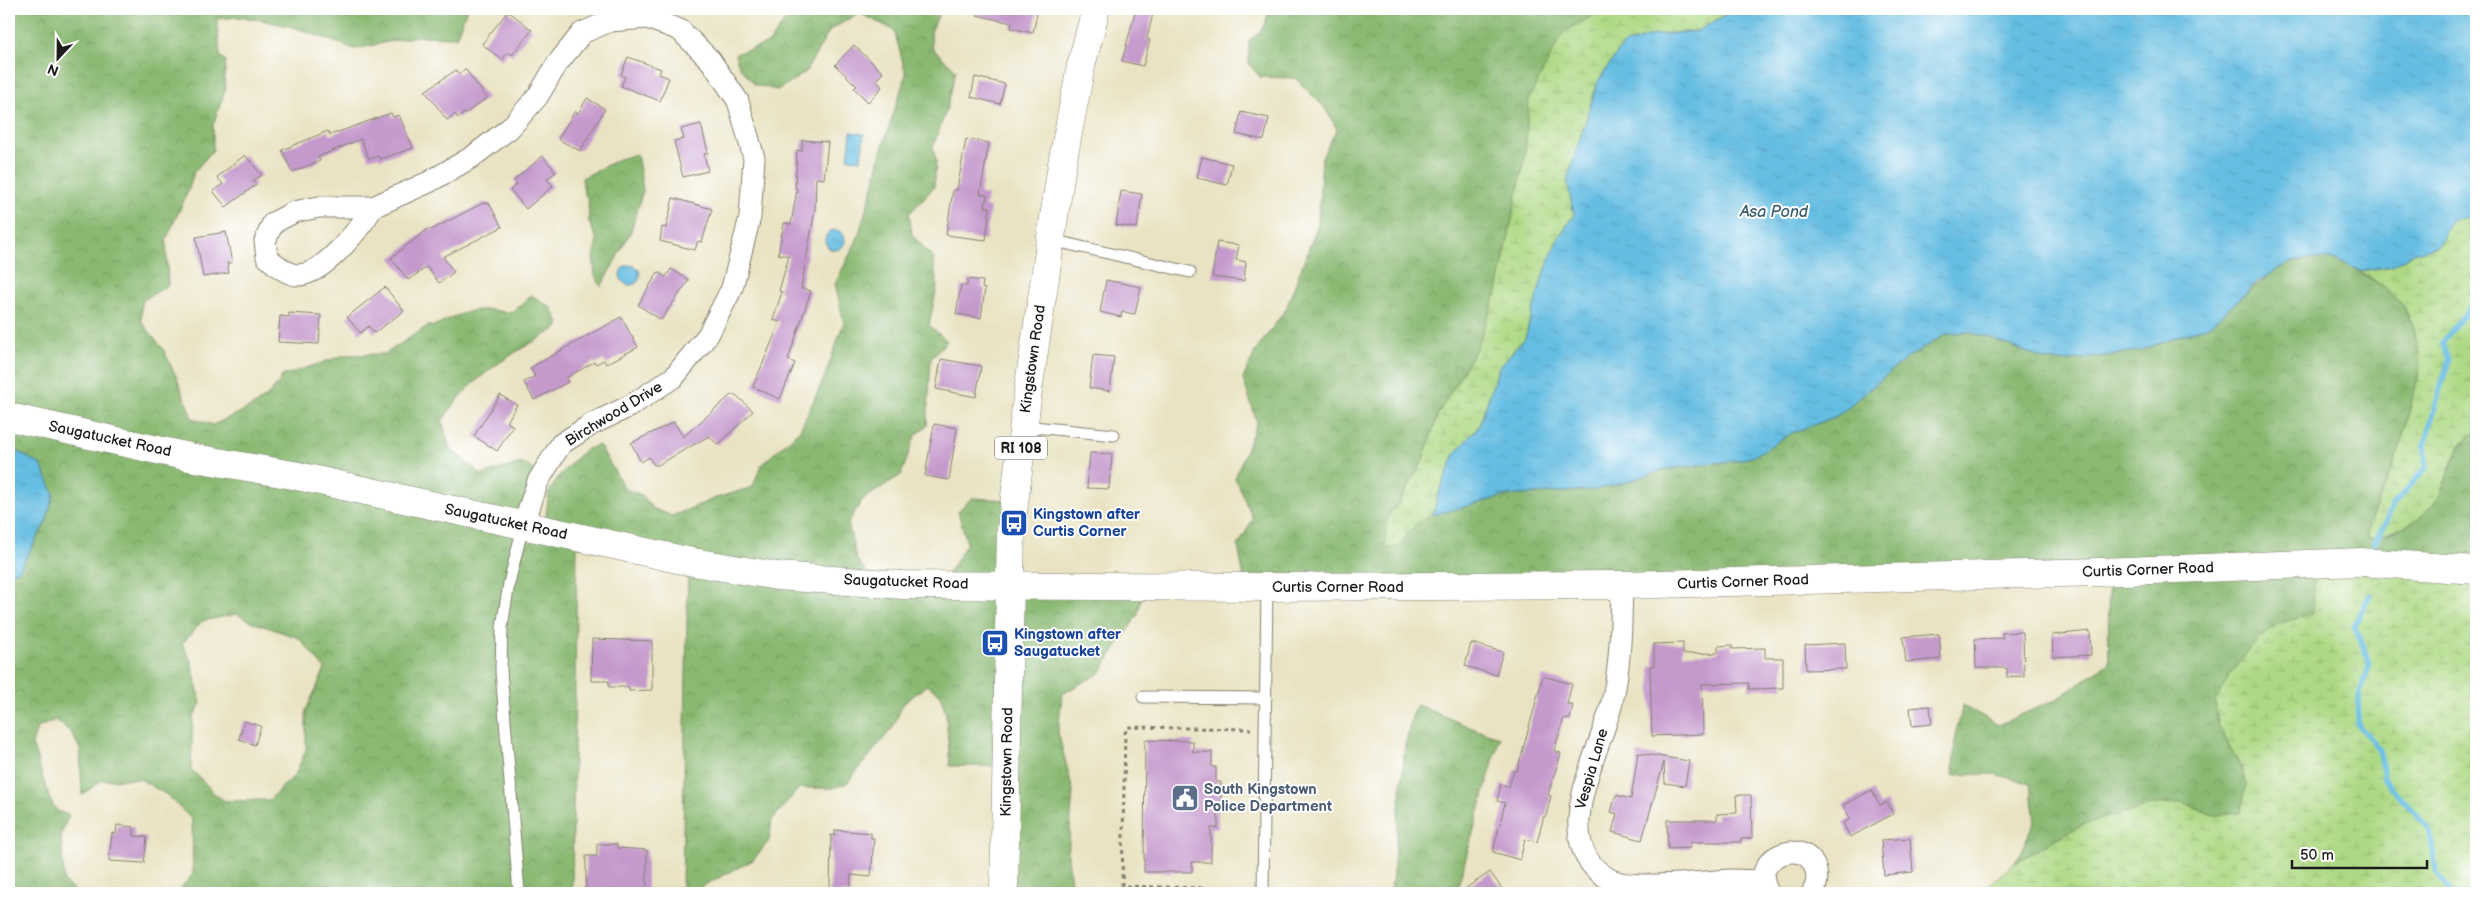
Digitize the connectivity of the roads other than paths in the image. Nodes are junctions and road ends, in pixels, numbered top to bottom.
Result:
1 (1096, 9) edge
2 (373, 206) junction
3 (1051, 240) junction
4 (1190, 272) dead end
5 (9, 417) edge
6 (1024, 426) junction
7 (1114, 435) dead end
8 (523, 526) junction
9 (2476, 570) edge
10 (1009, 584) junction
11 (1622, 585) junction
12 (1267, 587) junction
13 (1143, 697) dead end
14 (1266, 698) junction
15 (1766, 887) edge
16 (1263, 891) edge
17 (519, 893) edge
18 (1004, 893) edge
19 (1812, 893) edge

1 - 3 street, Kingstown Road / RI 108
2 - 2 street, Birchwood Drive
2 - 8 street, Birchwood Drive
3 - 4 lane
3 - 6 street, Kingstown Road / RI 108
5 - 8 street, Saugatucket Road
6 - 7 lane
6 - 10 street, Kingstown Road / RI 108
8 - 10 street, Saugatucket Road
8 - 17 lane
9 - 11 street, Curtis Corner Road
10 - 12 street, Curtis Corner Road
10 - 18 street, Kingstown Road / RI 108
11 - 12 street, Curtis Corner Road
11 - 15 street, Vespia Lane
12 - 14 lane
13 - 14 lane
14 - 16 lane
15 - 19 street, Vespia Lane

